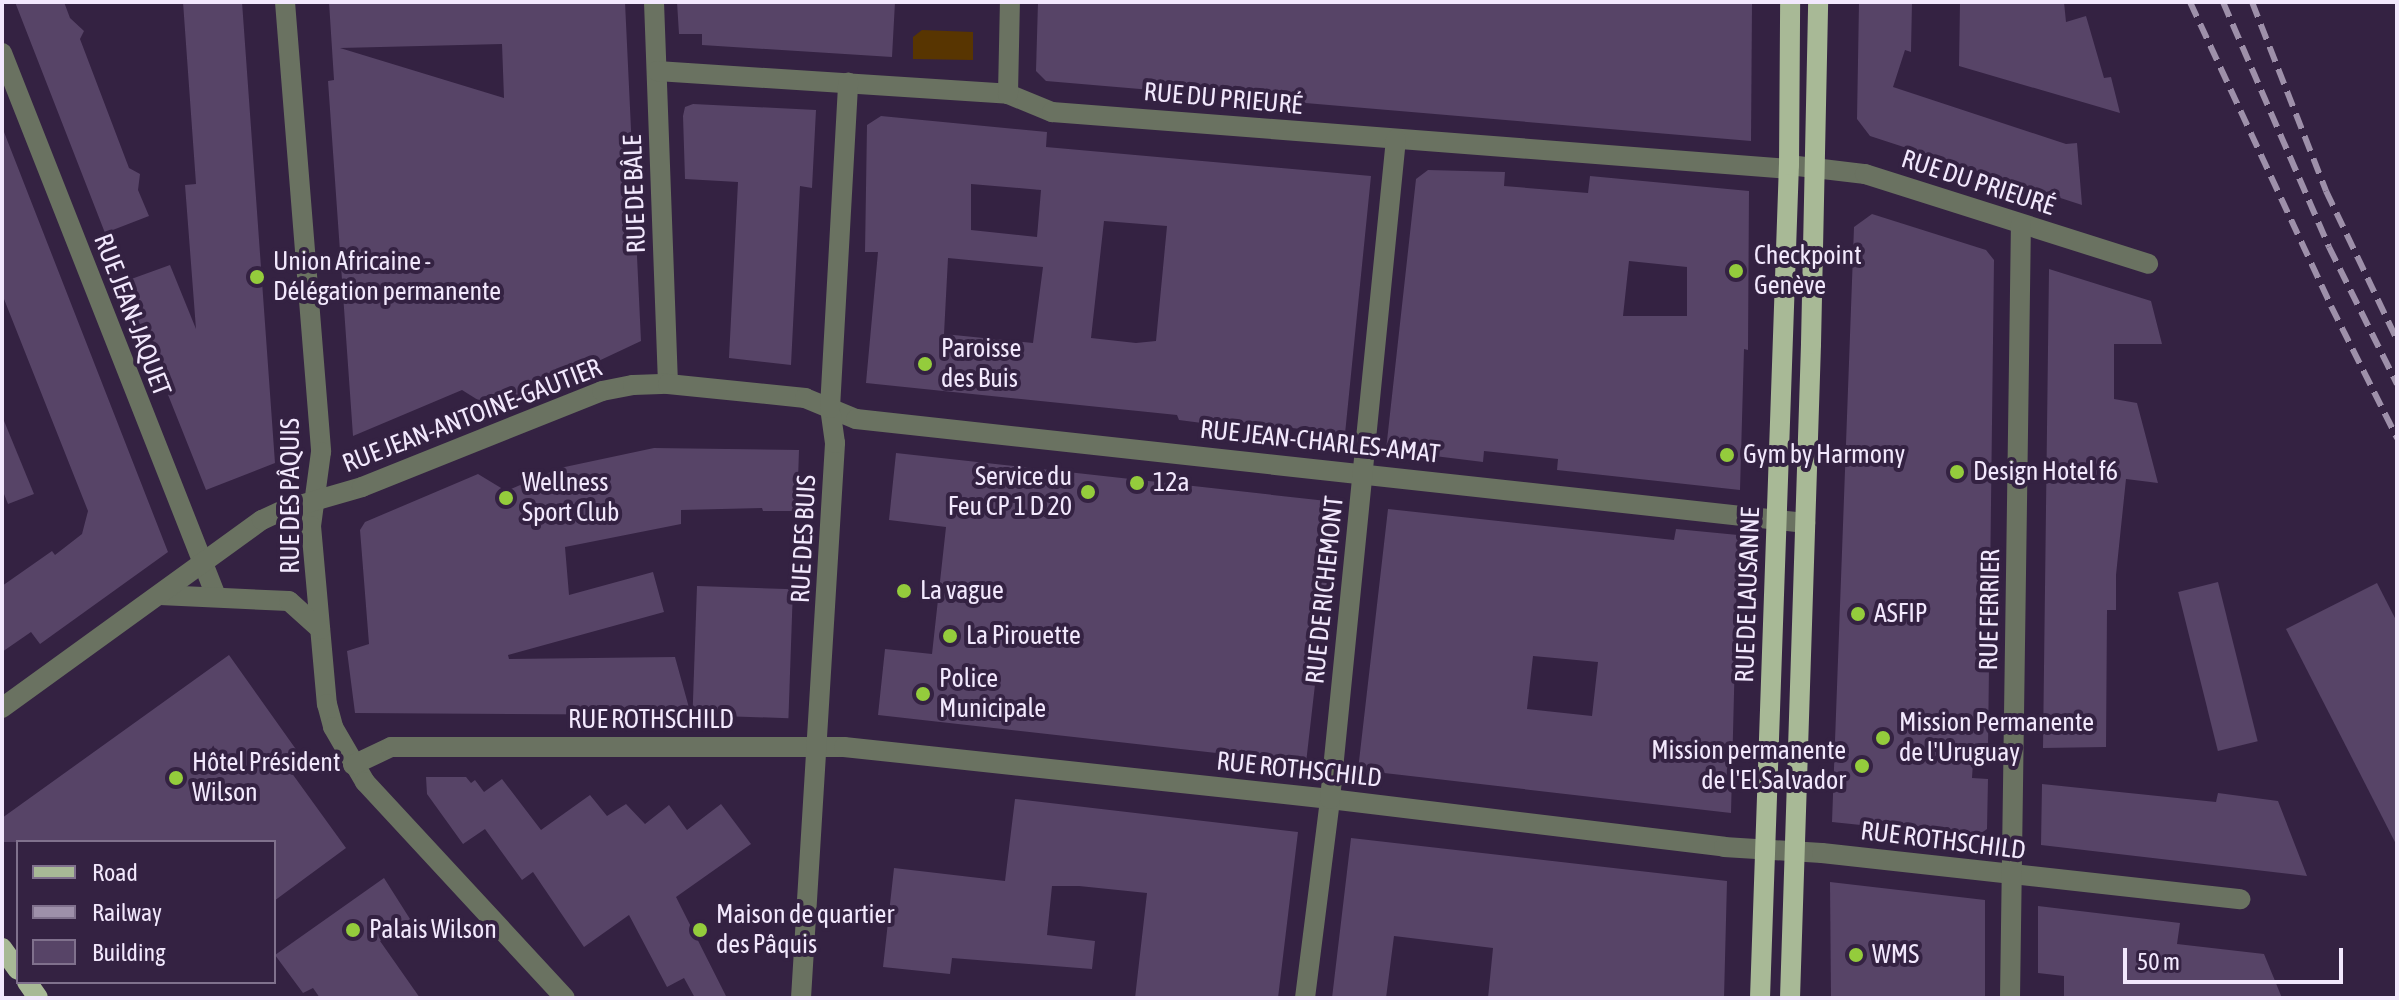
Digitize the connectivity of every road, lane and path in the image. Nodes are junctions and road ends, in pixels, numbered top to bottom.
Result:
1 (285, 2) edge
2 (654, 2) edge
3 (1010, 2) edge
4 (1790, 2) edge
5 (1818, 2) edge
6 (2, 53) edge
7 (657, 71) junction
8 (848, 82) junction
9 (1008, 94) junction
10 (1396, 139) junction
11 (1789, 167) junction
12 (1816, 167) junction
13 (2021, 224) junction
14 (2148, 264) dead end
15 (668, 384) junction
16 (830, 408) junction
17 (1362, 472) junction
18 (316, 499) junction
19 (1777, 520) junction
20 (1805, 523) junction
21 (203, 564) junction
22 (160, 595) junction
23 (216, 596) junction
24 (320, 629) junction
25 (2, 708) edge
26 (816, 745) junction
27 (353, 765) junction
28 (1330, 799) junction
29 (1764, 850) junction
30 (1794, 851) junction
31 (2012, 876) junction
32 (2240, 899) dead end
33 (2, 948) edge
34 (16, 967) edge
35 (565, 998) edge
36 (801, 998) edge
37 (1305, 998) edge
38 (1760, 998) edge
39 (1790, 998) edge
40 (2010, 998) edge

1 - 18 street, RUE DES PÂQUIS
2 - 7 street, RUE DE BÂLE
3 - 9 street
4 - 11 main road, RUE DE LAUSANNE
5 - 12 main road
6 - 21 street, RUE JEAN-JAQUET
7 - 8 street, RUE DU PRIEURÉ
7 - 15 street, RUE DE BÂLE
8 - 9 street, RUE DU PRIEURÉ
8 - 16 street, RUE DES BUIS
9 - 10 street, RUE DU PRIEURÉ
10 - 11 street, RUE DU PRIEURÉ
10 - 17 street, RUE DE RICHEMONT
11 - 12 street, RUE DU PRIEURÉ
11 - 19 main road, RUE DE LAUSANNE
12 - 13 street, RUE DU PRIEURÉ
12 - 20 main road
13 - 14 street, RUE DU PRIEURÉ
13 - 31 street, RUE FERRIER
15 - 16 street, RUE JEAN-ANTOINE-GAUTIER
15 - 18 street, RUE JEAN-ANTOINE-GAUTIER
16 - 17 street, RUE JEAN-CHARLES-AMAT
16 - 26 street, RUE DES BUIS
17 - 19 street, RUE JEAN-CHARLES-AMAT
17 - 28 street, RUE DE RICHEMONT
18 - 21 street, RUE JEAN-ANTOINE-GAUTIER
18 - 24 street, RUE DES PÂQUIS
19 - 20 street, RUE JEAN-CHARLES-AMAT
19 - 29 main road, RUE DE LAUSANNE
20 - 30 main road
21 - 22 street, RUE JEAN-ANTOINE-GAUTIER
21 - 23 street, RUE JEAN-JAQUET
22 - 23 street
22 - 25 street, RUE JEAN-ANTOINE-GAUTIER
23 - 24 street
24 - 27 street, RUE DES PÂQUIS
26 - 27 street, RUE ROTHSCHILD
26 - 28 street, RUE ROTHSCHILD
26 - 36 street, RUE DES BUIS
27 - 35 street, RUE DES PÂQUIS
28 - 29 street, RUE ROTHSCHILD
28 - 37 street, RUE DE RICHEMONT
29 - 30 street, RUE ROTHSCHILD
29 - 38 main road, RUE DE LAUSANNE
30 - 31 street, RUE ROTHSCHILD
30 - 39 main road
31 - 32 street, RUE ROTHSCHILD
31 - 40 street, RUE FERRIER
33 - 34 main road

